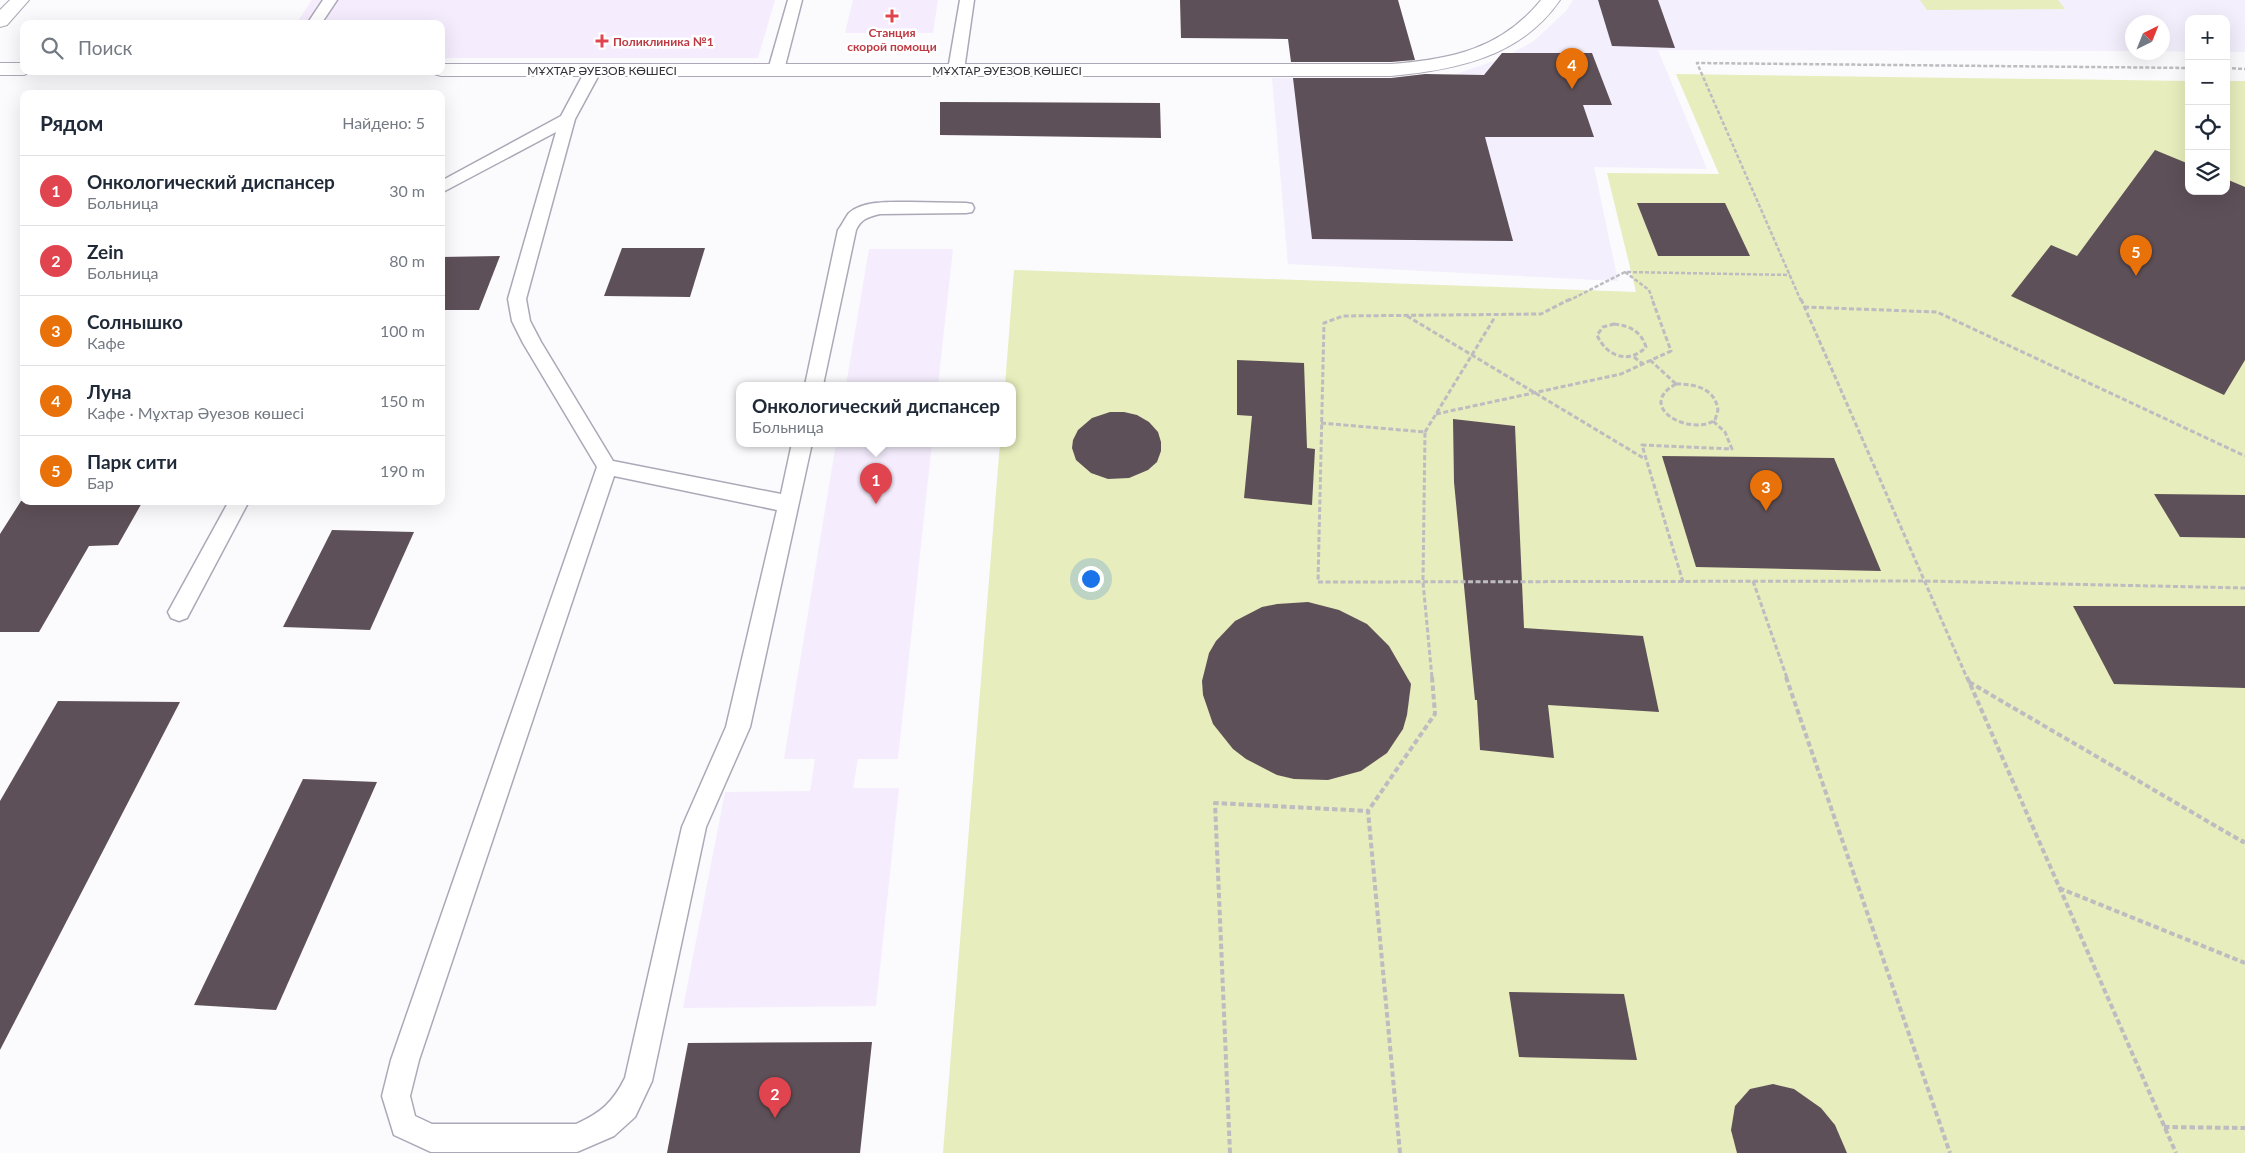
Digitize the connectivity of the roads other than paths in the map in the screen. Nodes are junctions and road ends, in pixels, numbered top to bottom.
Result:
1 (20, 0) edge
2 (330, 0) edge
3 (795, 0) edge
4 (968, 0) edge
5 (1551, 0) edge
6 (317, 20) edge
7 (0, 21) edge
8 (0, 69) edge
9 (20, 69) edge
10 (445, 70) edge
11 (776, 70) junction
12 (956, 70) junction
13 (593, 71) junction
14 (567, 120) junction
15 (445, 186) edge
16 (966, 208) dead end
17 (815, 382) edge
18 (801, 447) edge
19 (607, 467) junction
20 (789, 504) junction
21 (237, 505) edge
22 (179, 612) dead end

1 - 7 street
2 - 6 lane
3 - 11 lane
4 - 12 lane
5 - 12 street, МҰХТАР ӘУЕЗОВ КӨШЕСІ
8 - 9 street
10 - 13 street, МҰХТАР ӘУЕЗОВ КӨШЕСІ
11 - 12 street, МҰХТАР ӘУЕЗОВ КӨШЕСІ
11 - 13 street, МҰХТАР ӘУЕЗОВ КӨШЕСІ
13 - 14 lane
14 - 15 lane
14 - 19 lane
16 - 17 lane
18 - 20 lane
19 - 20 lane
19 - 20 lane
21 - 22 lane

